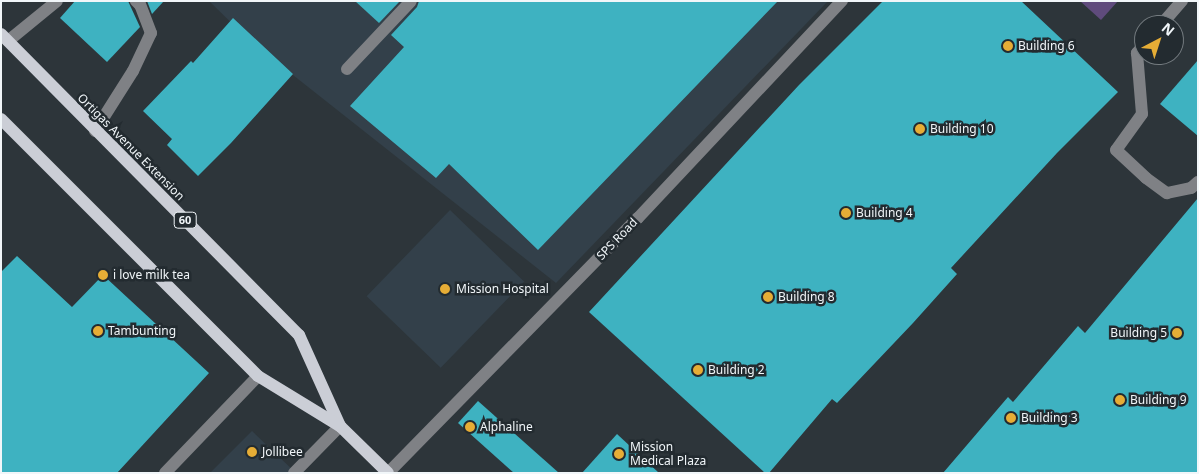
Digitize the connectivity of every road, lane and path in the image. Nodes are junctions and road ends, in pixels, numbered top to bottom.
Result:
1 (57, 1) edge
2 (136, 1) edge
3 (411, 1) edge
4 (842, 1) edge
5 (1182, 1) edge
6 (1170, 15) edge
7 (5, 37) edge
8 (1138, 65) edge
9 (347, 69) dead end
10 (1, 119) edge
11 (95, 131) junction
12 (1198, 182) edge
13 (258, 376) junction
14 (340, 426) junction
15 (165, 473) edge
16 (294, 473) edge
17 (388, 473) edge

1 - 7 street
2 - 11 street
3 - 9 street
4 - 17 street, SPS Road
5 - 6 street
7 - 11 main road, Ortigas Avenue Extension / 60
8 - 12 street
10 - 13 main road, Ortigas Avenue Extension / 60
11 - 14 main road, Ortigas Avenue Extension / 60
13 - 14 main road, Ortigas Avenue Extension / 60
13 - 15 street
14 - 16 street
14 - 17 main road, Ortigas Avenue Extension / 60

